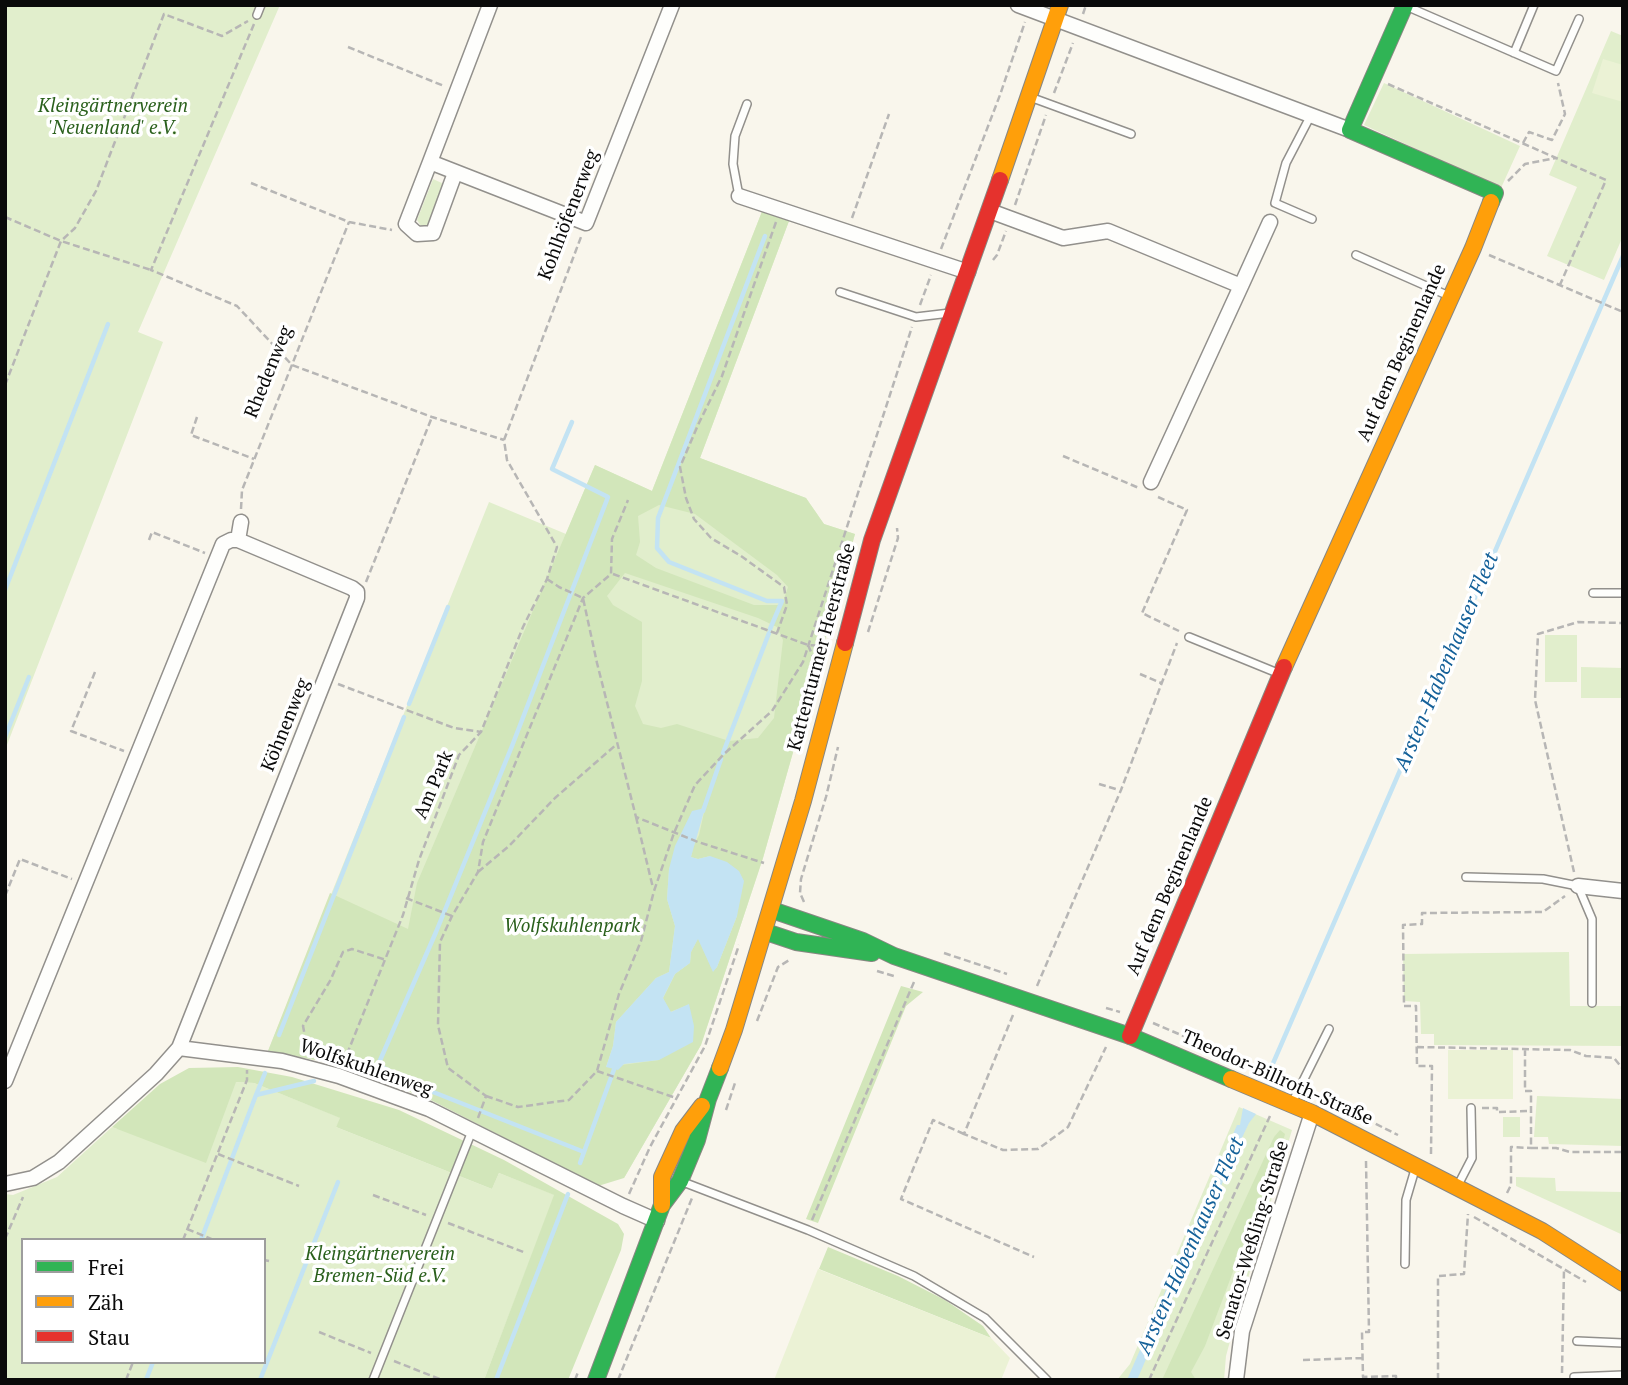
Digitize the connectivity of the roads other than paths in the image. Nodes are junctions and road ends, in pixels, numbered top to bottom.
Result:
1 (261, 5) edge
2 (490, 5) edge
3 (672, 5) edge
4 (1405, 5) edge
5 (1534, 5) edge
6 (1024, 7) edge
7 (1058, 12) edge
8 (257, 15) road end
9 (1579, 19) dead end
10 (1514, 53) junction
11 (1030, 97) junction
12 (747, 104) dead end
13 (1311, 115) junction
14 (1350, 130) junction
15 (1131, 134) dead end
16 (430, 162) junction
17 (455, 173) junction
18 (739, 195) joint
19 (990, 211) junction
20 (1312, 219) dead end
21 (1270, 222) dead end
22 (1356, 255) dead end
23 (968, 272) junction
24 (1241, 286) junction
25 (840, 292) dead end
26 (1450, 297) junction
27 (952, 313) junction
28 (1151, 490) road end
29 (241, 522) road end
30 (238, 540) junction
31 (1593, 593) dead end
32 (1623, 593) edge
33 (1189, 637) dead end
34 (1281, 675) junction
35 (1466, 877) dead end
36 (1578, 886) junction
37 (1623, 891) edge
38 (772, 909) junction
39 (766, 932) junction
40 (894, 956) junction
41 (1592, 1003) dead end
42 (1329, 1029) dead end
43 (1130, 1036) junction
44 (179, 1048) junction
45 (5, 1081) edge
46 (708, 1099) junction
47 (1285, 1101) junction
48 (1471, 1108) road end
49 (1312, 1113) junction
50 (474, 1126) junction
51 (1420, 1168) junction
52 (680, 1181) junction
53 (5, 1184) edge
54 (1457, 1187) junction
55 (660, 1213) junction
56 (1405, 1264) dead end
57 (1623, 1283) edge
58 (1577, 1341) dead end
59 (1623, 1343) edge
60 (1623, 1375) edge
61 (1574, 1377) dead end
62 (373, 1380) edge
63 (596, 1380) edge
64 (1047, 1380) edge
65 (1236, 1380) edge

1 - 8 lane
2 - 16 street
3 - 17 street, Kohlhöfenerweg
4 - 10 lane
4 - 14 street
5 - 10 lane
6 - 7 street
7 - 11 street, Kattenturmer Heerstraße
7 - 13 street
9 - 10 lane
11 - 15 lane
11 - 19 street, Kattenturmer Heerstraße
12 - 18 lane
13 - 14 street
13 - 20 lane
14 - 26 street, Auf dem Beginenlande
16 - 17 street
16 - 17 street
18 - 23 street
19 - 23 street, Kattenturmer Heerstraße
19 - 24 street
21 - 24 street
22 - 26 lane
23 - 27 street, Kattenturmer Heerstraße
24 - 28 street
25 - 27 lane
26 - 34 street, Auf dem Beginenlande
27 - 38 street, Kattenturmer Heerstraße
29 - 30 street
30 - 44 street, Köhnenweg
30 - 45 street
31 - 32 lane
33 - 34 lane
34 - 43 street, Auf dem Beginenlande
35 - 36 lane
36 - 37 street
36 - 41 lane
38 - 39 street, Kattenturmer Heerstraße
38 - 40 street, Theodor-Billroth-Straße
39 - 40 street, Theodor-Billroth-Straße
39 - 46 street, Kattenturmer Heerstraße
40 - 43 street, Theodor-Billroth-Straße
42 - 47 lane
43 - 47 street, Theodor-Billroth-Straße
44 - 50 street, Wolfskuhlenweg
44 - 53 street
46 - 52 street, Kattenturmer Heerstraße
46 - 55 street, Kattenturmer Heerstraße
47 - 49 street, Theodor-Billroth-Straße
48 - 54 lane
49 - 51 street, Theodor-Billroth-Straße
49 - 65 street, Senator-Weßling-Straße
50 - 55 street, Wolfskuhlenweg
50 - 62 lane
51 - 54 street, Theodor-Billroth-Straße
51 - 56 lane
52 - 55 street, Kattenturmer Heerstraße
52 - 64 lane
54 - 57 street, Theodor-Billroth-Straße
55 - 63 street, Kattenturmer Heerstraße
58 - 59 lane
60 - 61 lane

